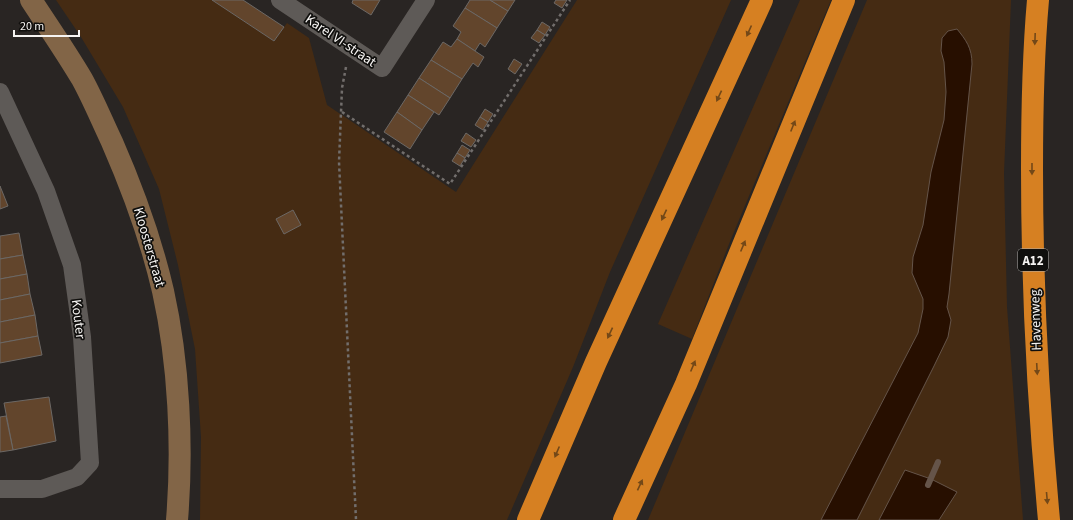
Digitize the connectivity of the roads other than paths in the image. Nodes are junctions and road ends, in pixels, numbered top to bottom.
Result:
1 (30, 0) edge
2 (280, 0) edge
3 (426, 0) edge
4 (762, 0) edge
5 (844, 0) edge
6 (1038, 0) edge
7 (0, 92) edge
8 (0, 489) edge
9 (177, 520) edge
10 (528, 520) edge
11 (624, 520) edge
12 (1049, 520) edge

1 - 9 main road, Kloosterstraat
2 - 3 street, Karel VI-straat
4 -> 10 highway
11 -> 5 highway
6 -> 12 highway, Havenweg / A12
7 - 8 street, Kouter

